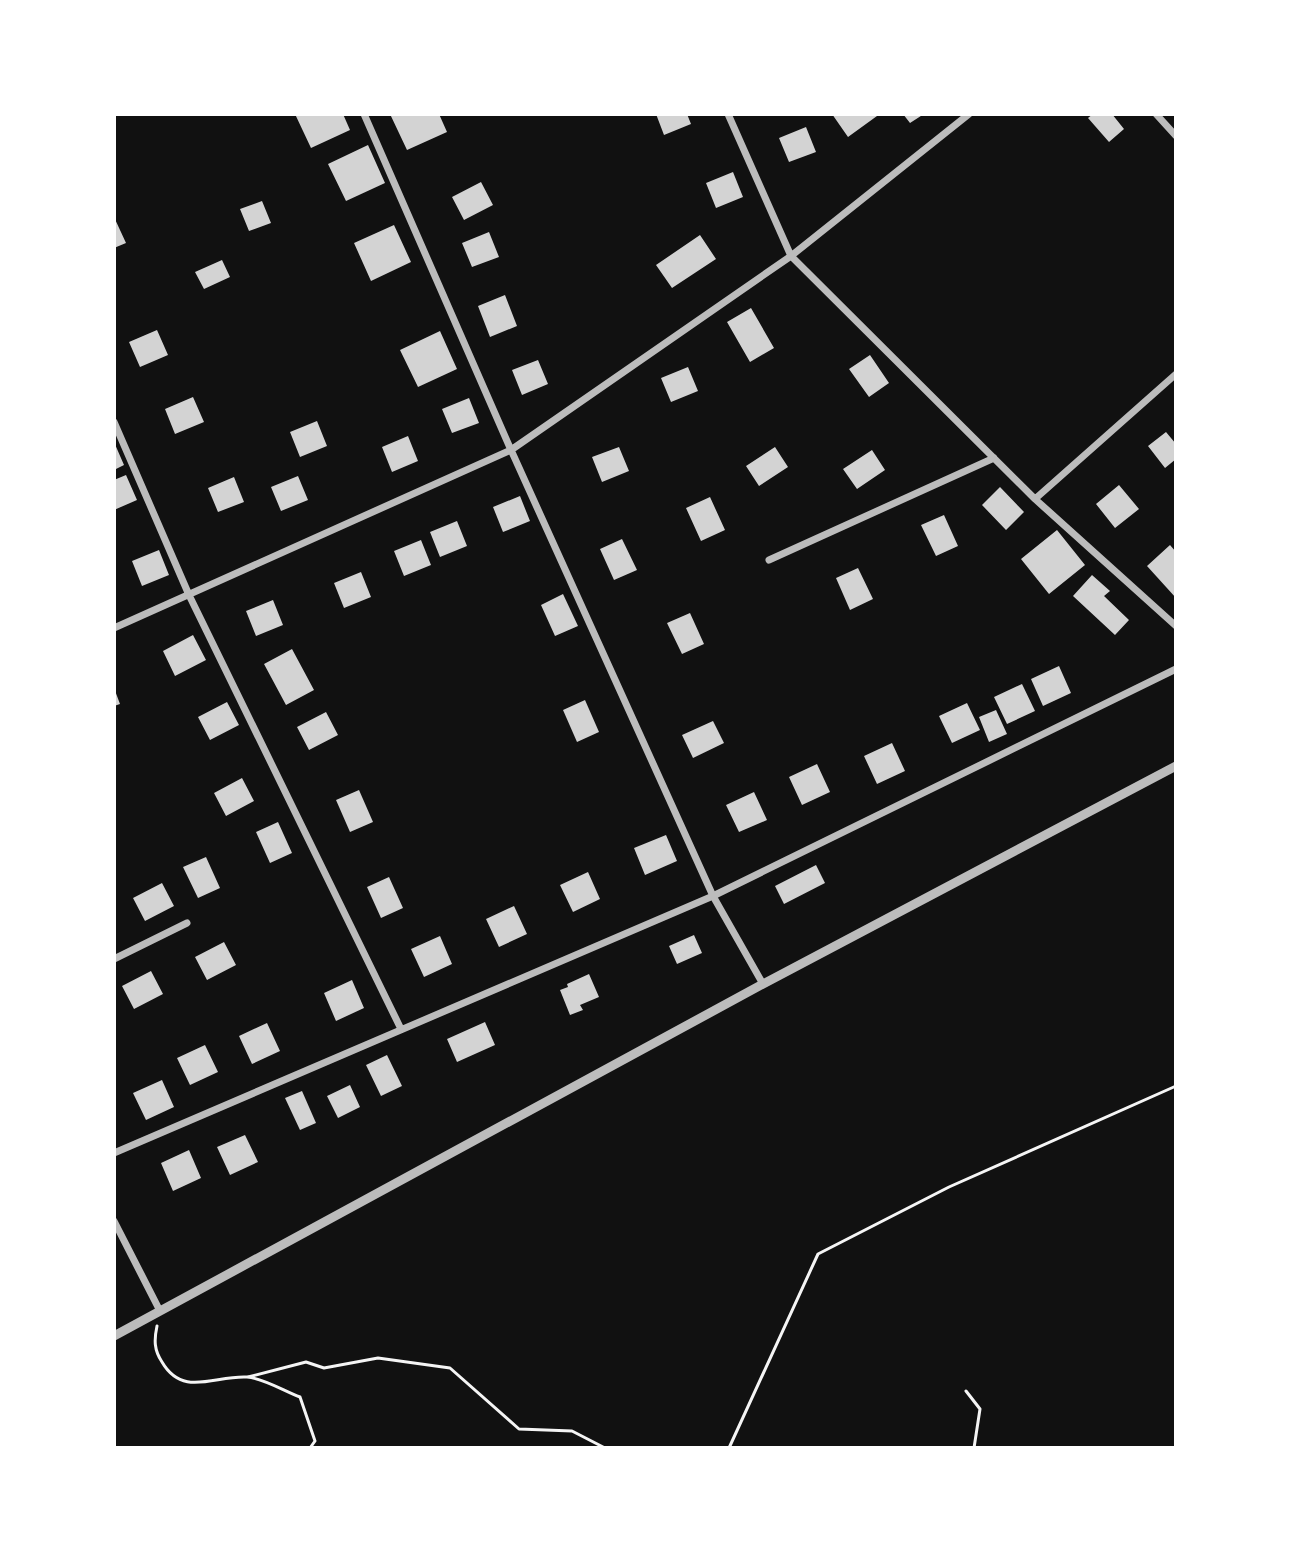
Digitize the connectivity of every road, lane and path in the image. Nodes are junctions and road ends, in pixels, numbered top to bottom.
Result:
1 (364, 114) edge
2 (728, 114) edge
3 (969, 114) edge
4 (1156, 114) edge
5 (1176, 136) edge
6 (791, 256) junction
7 (1176, 374) edge
8 (114, 422) edge
9 (511, 450) junction
10 (994, 458) junction
11 (1035, 499) junction
12 (769, 560) dead end
13 (189, 595) junction
14 (1176, 626) edge
15 (114, 628) edge
16 (1176, 669) edge
17 (1176, 766) edge
18 (713, 896) junction
19 (187, 923) dead end
20 (114, 959) edge
21 (763, 984) junction
22 (401, 1029) junction
23 (1176, 1086) edge
24 (114, 1153) edge
25 (114, 1221) edge
26 (160, 1311) junction
27 (114, 1336) edge
28 (248, 1377) junction
29 (966, 1391) dead end
30 (310, 1448) edge
31 (605, 1448) edge
32 (729, 1448) edge
33 (974, 1448) edge

1 - 9 street
2 - 6 street
3 - 6 street
4 - 5 street
6 - 9 street
6 - 10 street
7 - 11 street
8 - 13 street
9 - 13 street
9 - 18 street
10 - 11 street
10 - 12 street
11 - 14 street
13 - 15 street
13 - 22 street
16 - 18 street
17 - 21 street
18 - 21 street
18 - 22 street
19 - 20 street
21 - 26 street
22 - 24 street
23 - 32 path
25 - 26 street
26 - 27 street
26 - 28 path
28 - 30 path
28 - 31 path
29 - 33 path

